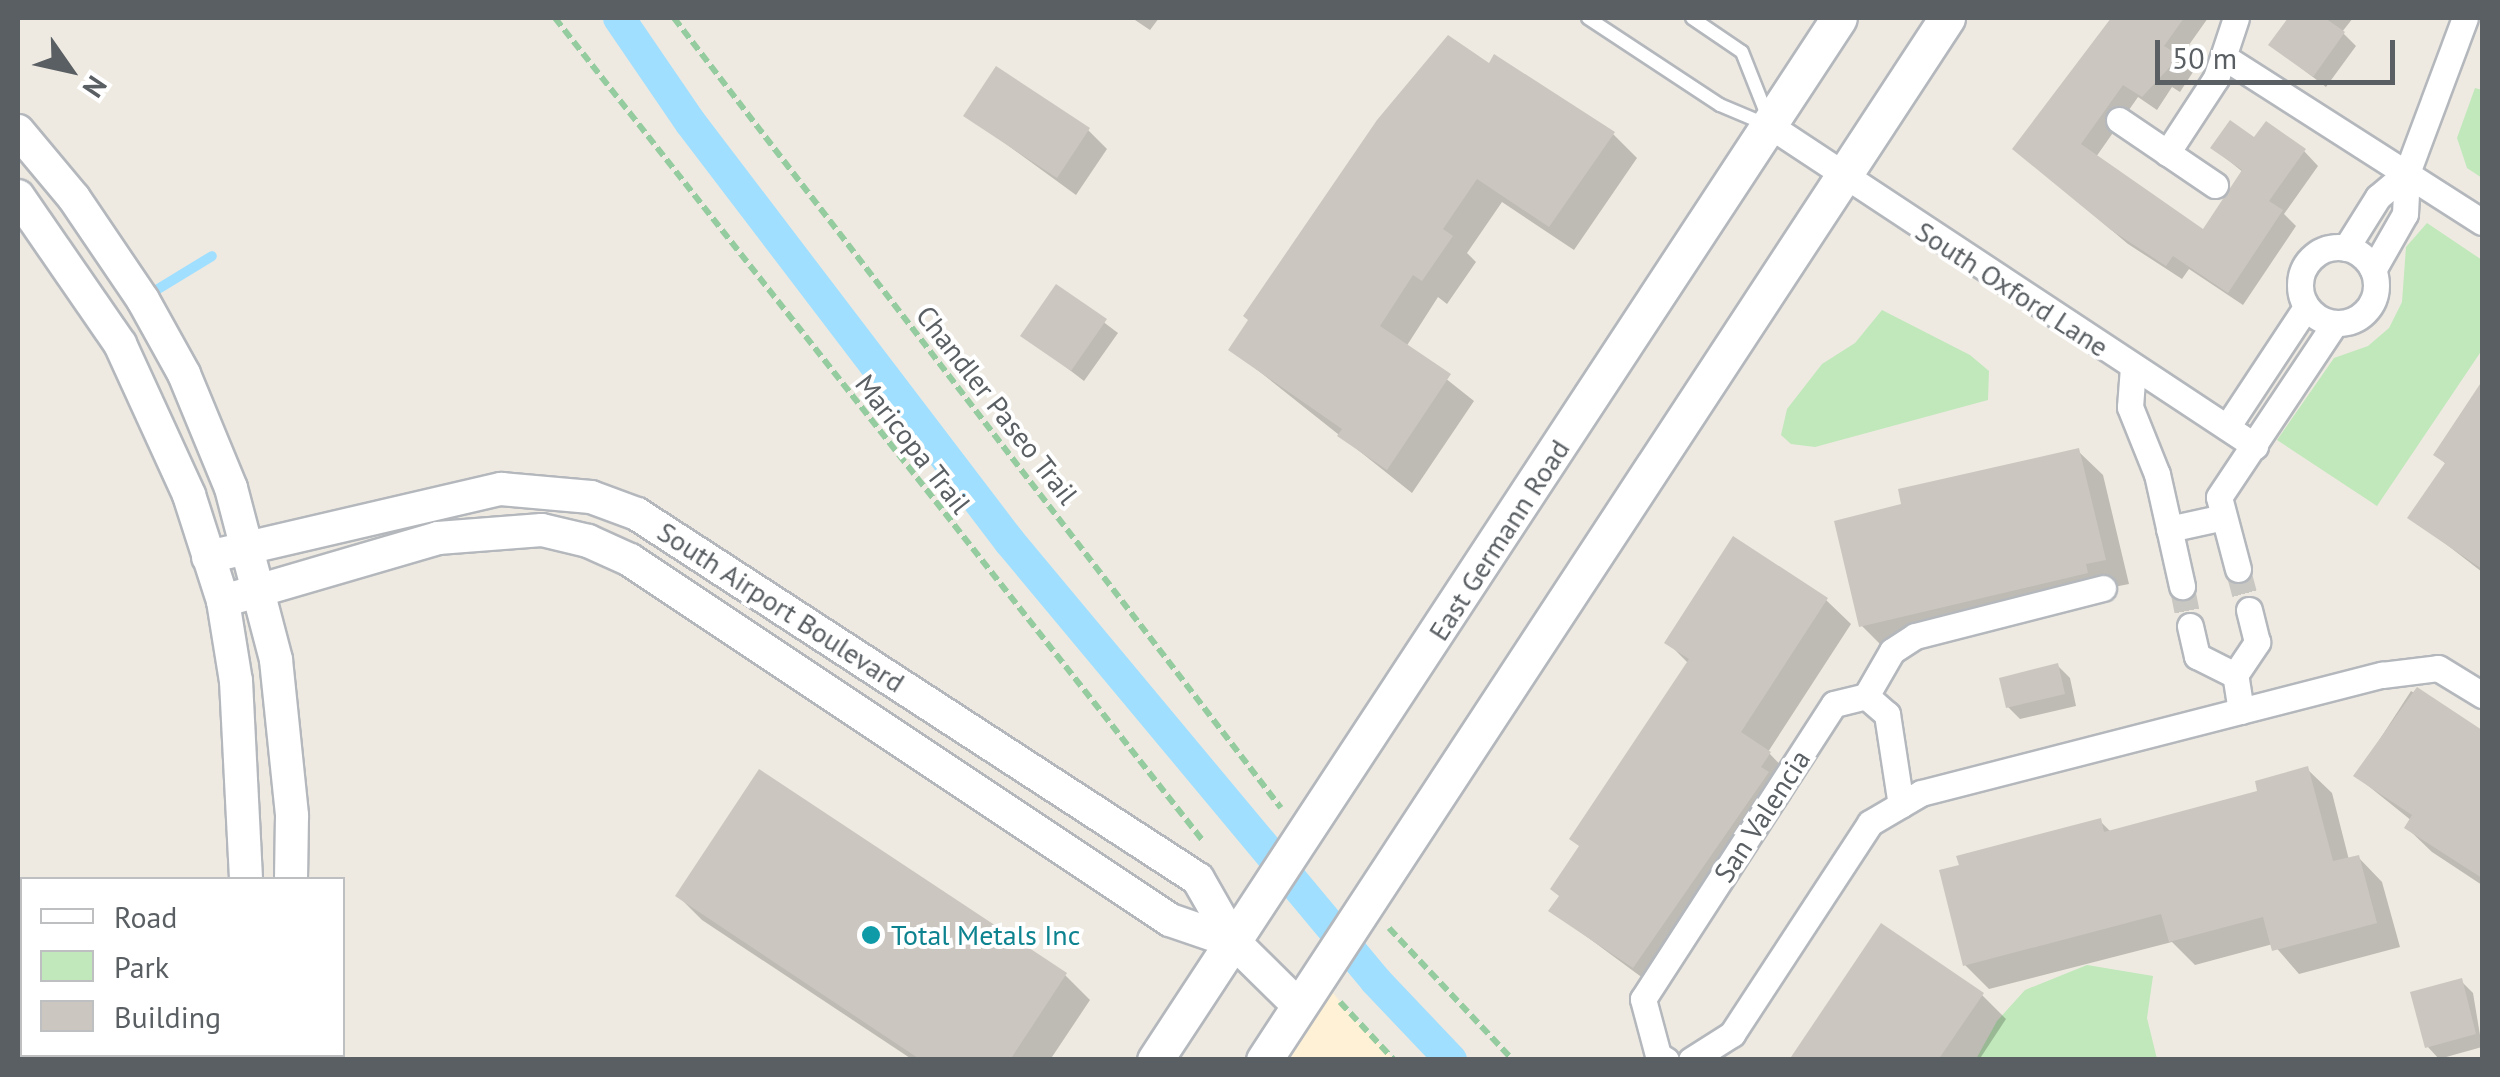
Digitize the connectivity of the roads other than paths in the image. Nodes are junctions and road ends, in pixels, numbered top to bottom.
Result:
1 (1588, 18) edge
2 (1692, 18) edge
3 (1839, 18) edge
4 (1947, 18) edge
5 (2236, 18) edge
6 (2465, 18) edge
7 (2224, 57) junction
8 (2118, 120) dead end
9 (1772, 127) junction
10 (18, 131) edge
11 (2167, 152) junction
12 (2407, 173) junction
13 (1842, 179) junction
14 (2215, 185) dead end
15 (18, 196) edge
16 (2482, 222) edge
17 (2346, 248) junction
18 (2373, 270) junction
19 (2306, 307) junction
20 (2335, 324) junction
21 (2133, 367) junction
22 (2227, 427) junction
23 (2255, 446) junction
24 (2224, 517) junction
25 (2169, 530) junction
26 (256, 568) junction
27 (2238, 569) tunnel mouth
28 (215, 579) junction
29 (2182, 586) tunnel mouth
30 (755, 588) junction
31 (2103, 588) dead end
32 (2249, 610) tunnel mouth
33 (730, 626) junction
34 (2190, 626) tunnel mouth
35 (2235, 675) junction
36 (2482, 695) edge
37 (1866, 696) junction
38 (2241, 711) junction
39 (1901, 805) junction
40 (246, 877) edge
41 (291, 877) edge
42 (1234, 942) junction
43 (1299, 1006) junction
44 (1694, 1059) edge
45 (1155, 1060) edge
46 (1264, 1060) edge
47 (1666, 1060) edge

1 - 9 lane
2 - 9 lane
3 - 9 main road, East Germann Road
4 - 13 main road
5 - 7 street
6 - 12 street
7 - 11 street
7 - 12 street
8 - 11 street
9 - 13 street, South Oxford Lane
9 - 42 main road, East Germann Road
10 - 26 street
11 - 14 street
12 - 16 street
12 - 17 street
12 - 18 street
13 - 21 street, South Oxford Lane
13 - 43 main road
15 - 28 street
17 - 18 street
17 - 19 street
18 - 20 street
19 - 20 street
19 - 22 street
20 - 23 street
21 - 22 street, South Oxford Lane
21 - 25 street
22 - 23 street, South Oxford Lane
23 - 24 street
24 - 25 street
24 - 27 street
25 - 29 street
26 - 28 street, South Airport Boulevard
26 - 28 street, South Airport Boulevard
26 - 30 street, South Airport Boulevard
26 - 33 street, South Airport Boulevard
26 - 41 street
28 - 40 street
30 - 33 street
30 - 42 street, South Airport Boulevard
31 - 37 street
32 - 35 street
33 - 42 street, South Airport Boulevard
34 - 35 street
35 - 38 street
36 - 38 street
37 - 39 street
37 - 47 street, San Valencia
38 - 39 street
39 - 44 street
42 - 43 street, South Airport Boulevard
42 - 45 main road, East Germann Road
43 - 46 main road

